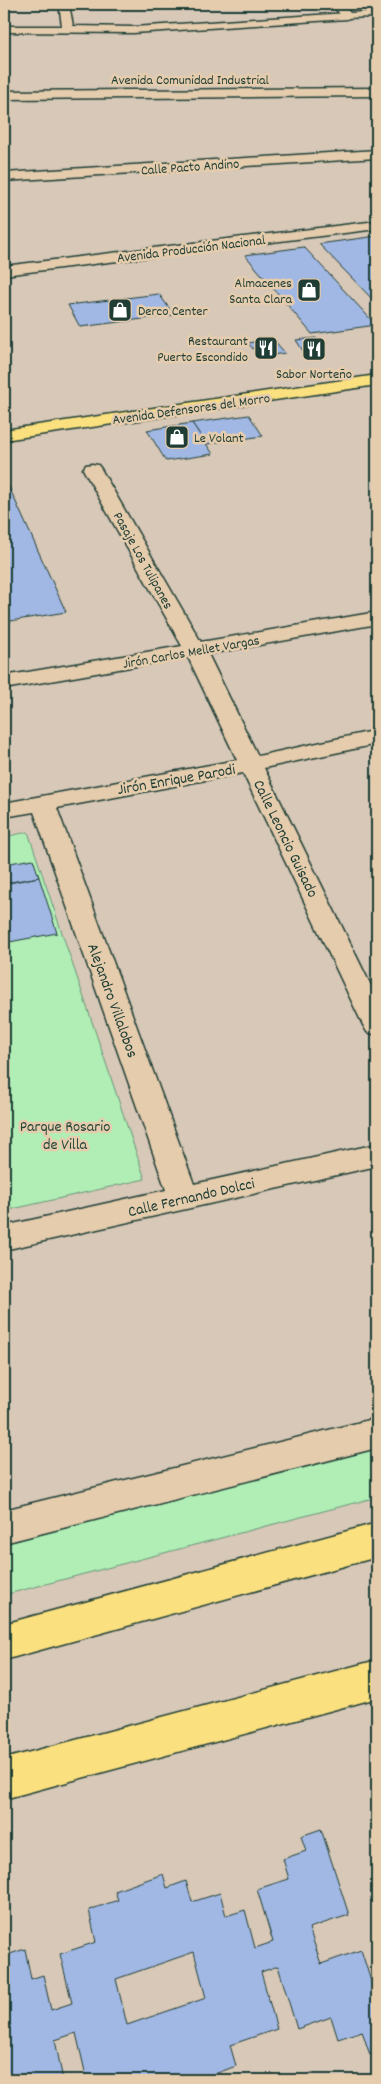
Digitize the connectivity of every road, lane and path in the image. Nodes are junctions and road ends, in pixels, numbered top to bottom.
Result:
1 (64, 4) edge
2 (337, 4) edge
3 (377, 14) edge
4 (347, 16) junction
5 (4, 29) edge
6 (68, 30) junction
7 (377, 92) edge
8 (4, 95) edge
9 (377, 154) edge
10 (4, 177) edge
11 (377, 225) edge
12 (4, 271) edge
13 (377, 380) edge
14 (4, 435) edge
15 (92, 469) dead end
16 (377, 618) edge
17 (195, 650) junction
18 (4, 683) edge
19 (377, 737) edge
20 (252, 764) junction
21 (43, 803) junction
22 (4, 810) edge
23 (377, 1026) edge
24 (377, 1155) edge
25 (184, 1198) junction
26 (4, 1238) edge
27 (377, 1434) edge
28 (4, 1527) edge
29 (377, 1540) edge
30 (4, 1642) edge
31 (377, 1679) edge
32 (4, 1779) edge

1 - 6 street
2 - 4 street
3 - 4 street
4 - 6 street
5 - 6 street
7 - 8 street, Avenida Comunidad Industrial
9 - 10 street, Calle Pacto Andino
11 - 12 street, Avenida Producción Nacional
13 - 14 main road, Avenida Defensores del Morro
15 - 17 street, Pasaje Los Tulipanes
16 - 17 street, Jirón Carlos Mellet Vargas
17 - 18 street, Jirón Carlos Mellet Vargas
17 - 20 street, Calle Leoncio Guisado
19 - 20 street, Jirón Enrique Parodi
20 - 21 street, Jirón Enrique Parodi
20 - 23 street, Calle Leoncio Guisado
21 - 22 street, Jirón Enrique Parodi
21 - 25 street, Alejandro Villalobos
24 - 25 street, Calle Fernando Dolcci
25 - 26 street, Calle Fernando Dolcci
27 - 28 street
29 - 30 main road
31 - 32 main road

